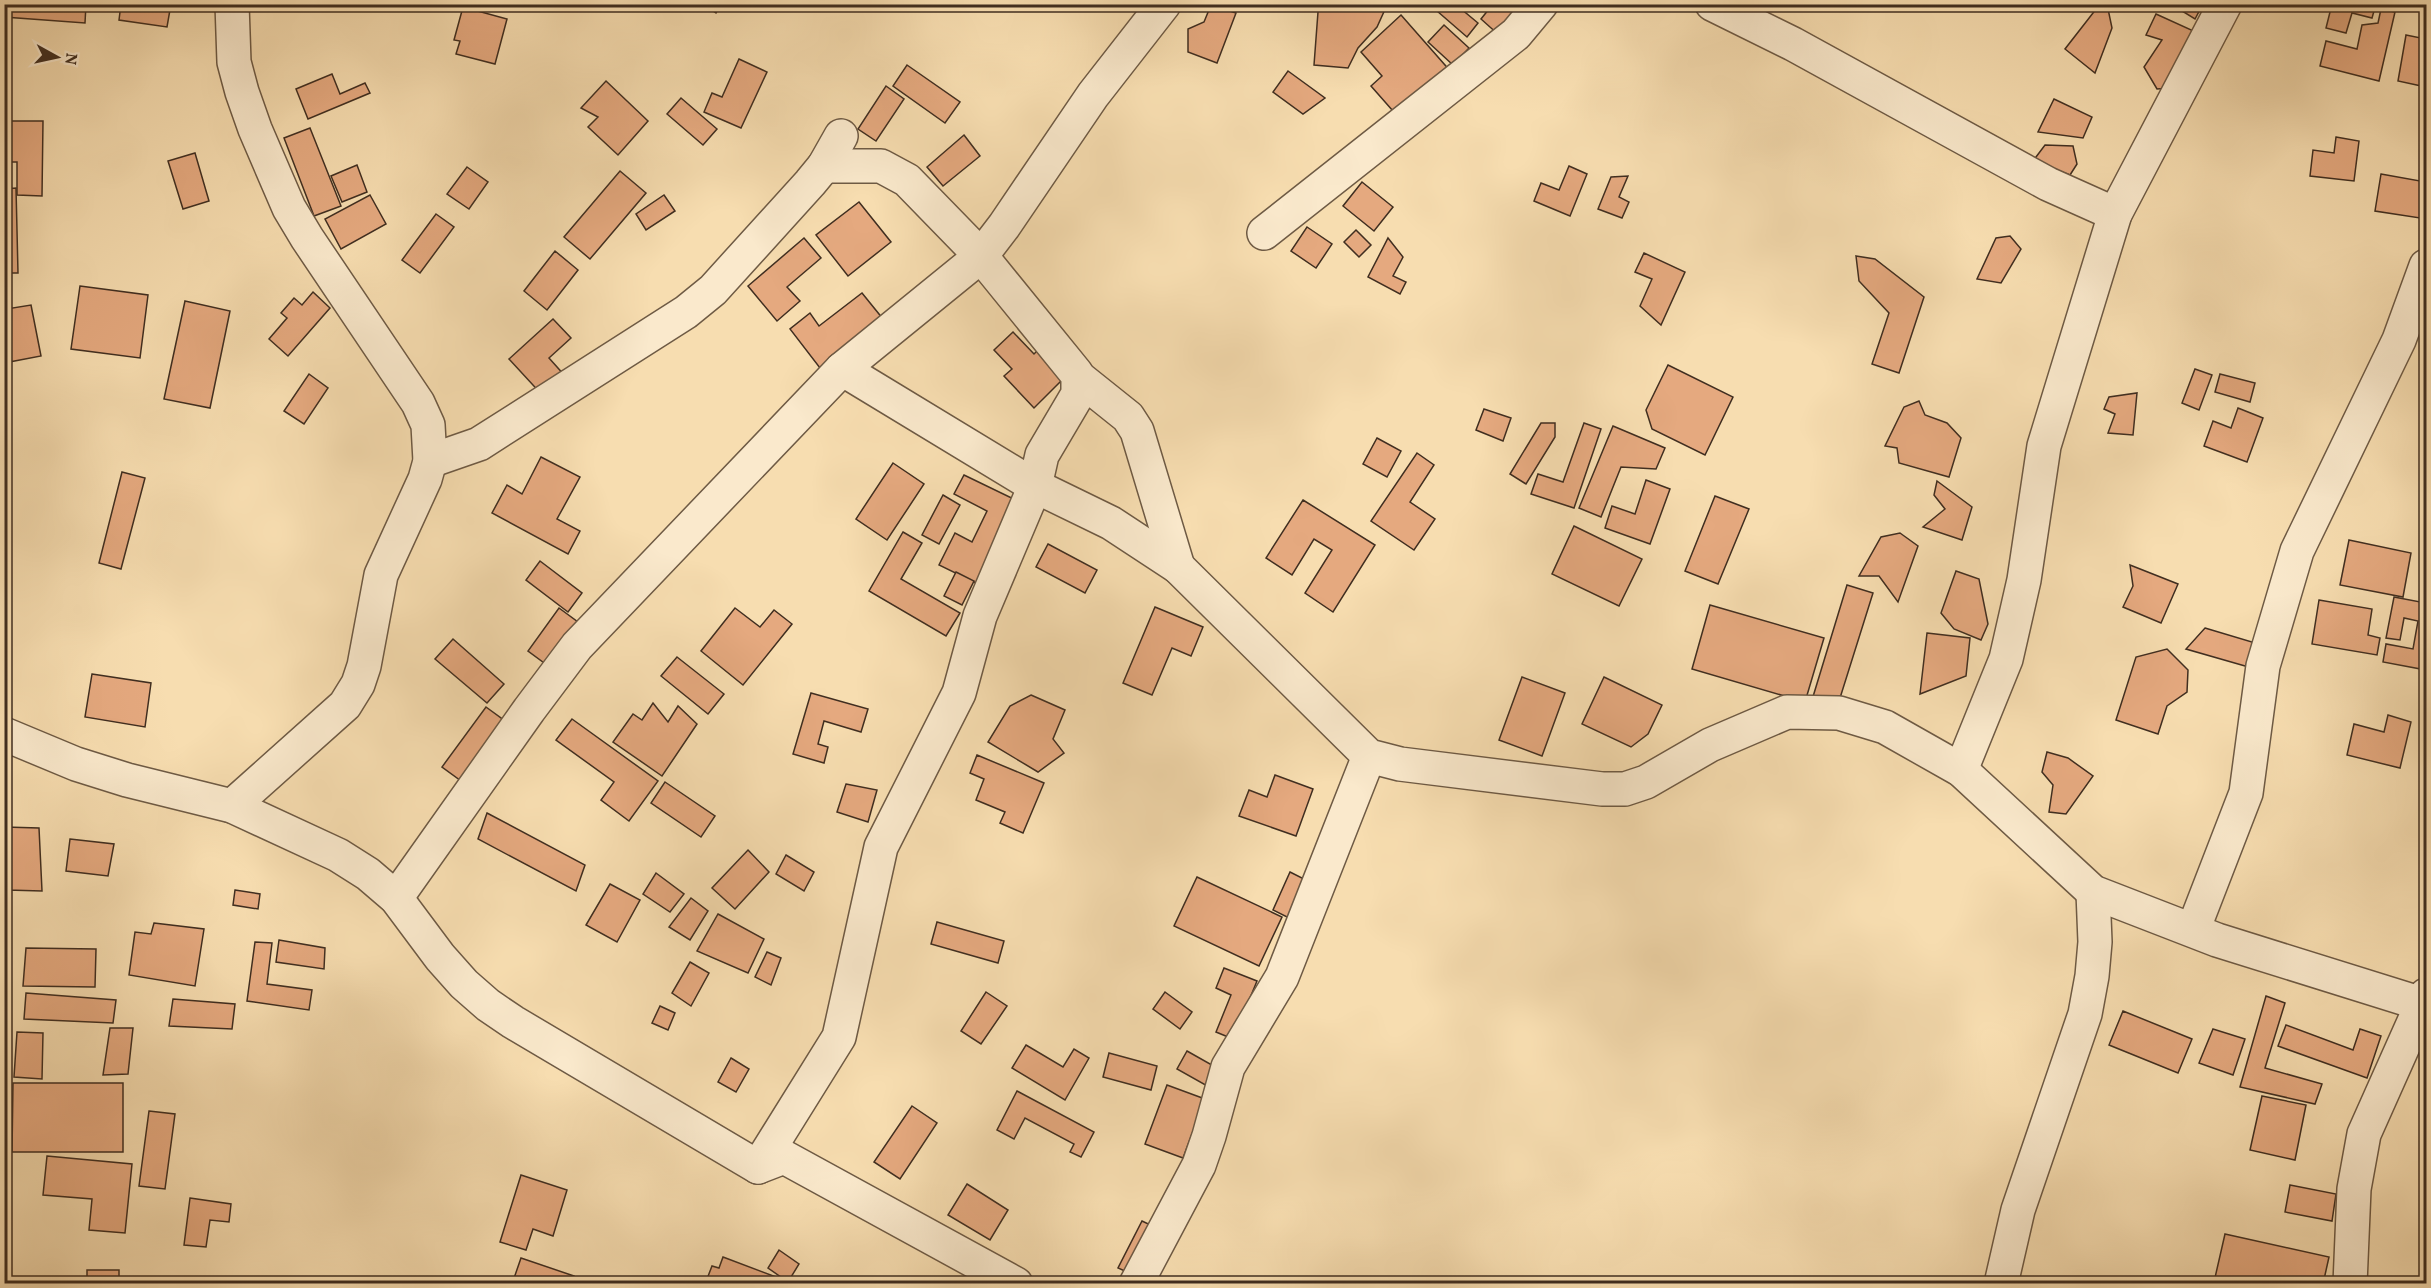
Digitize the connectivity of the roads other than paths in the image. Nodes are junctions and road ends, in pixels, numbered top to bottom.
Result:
1 (232, 4) edge
2 (1164, 4) edge
3 (1541, 4) edge
4 (1712, 4) edge
5 (2225, 4) edge
6 (841, 136) dead end
7 (824, 166) junction
8 (2115, 214) junction
9 (1264, 233) dead end
10 (981, 256) junction
11 (2427, 266) edge
12 (842, 369) junction
13 (1078, 377) junction
14 (430, 461) junction
15 (1035, 486) junction
16 (1178, 567) junction
17 (4, 734) edge
18 (1369, 756) junction
19 (1962, 770) junction
20 (232, 806) junction
21 (2093, 892) junction
22 (396, 898) junction
23 (2193, 930) junction
24 (2424, 1000) edge
25 (758, 1167) junction
26 (1016, 1284) edge
27 (1136, 1284) edge
28 (2001, 1284) edge
29 (2350, 1284) edge

1 - 14 street
2 - 10 street
3 - 9 street
4 - 8 street
5 - 8 street
6 - 7 street
7 - 10 street
7 - 14 street
8 - 19 street
10 - 12 street
10 - 13 street
11 - 23 street
12 - 15 street
12 - 22 street
13 - 15 street
13 - 16 street
14 - 20 street
15 - 16 street
15 - 25 street
16 - 18 street
17 - 20 street
18 - 19 street
18 - 27 street
19 - 21 street
20 - 22 street
21 - 23 street
21 - 28 street
22 - 25 street
23 - 24 street
24 - 29 street
25 - 26 street

